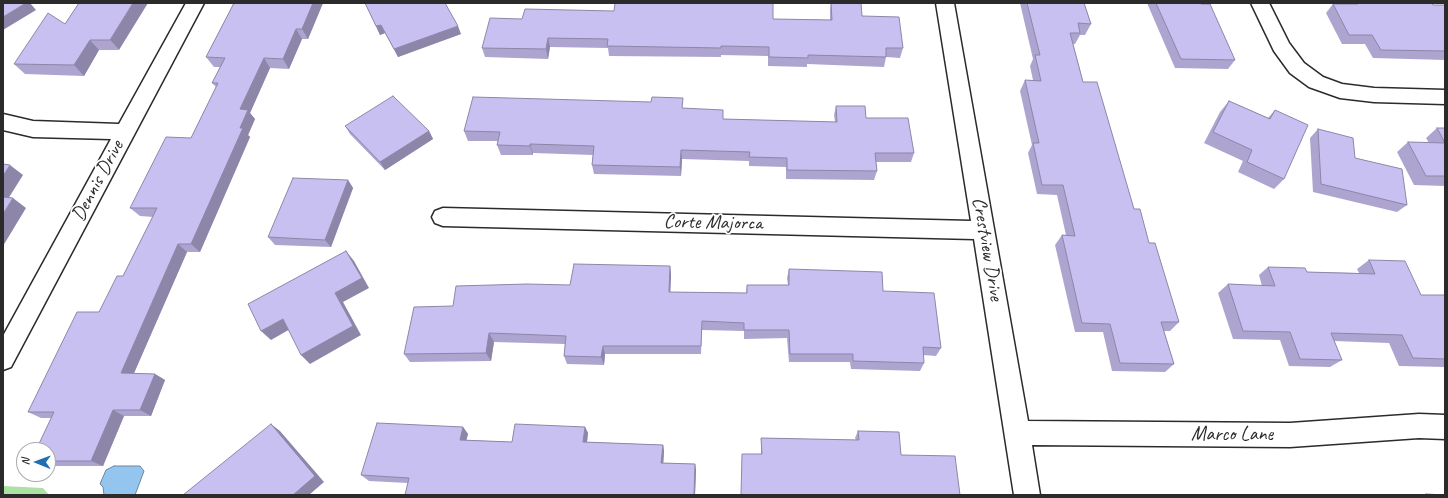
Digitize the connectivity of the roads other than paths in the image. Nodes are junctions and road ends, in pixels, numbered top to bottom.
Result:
1 (195, 3) edge
2 (945, 3) edge
3 (1260, 3) edge
4 (1445, 96) edge
5 (3, 122) edge
6 (124, 132) junction
7 (443, 217) dead end
8 (984, 230) junction
9 (3, 359) edge
10 (1445, 427) edge
11 (1018, 434) junction
12 (1027, 495) edge

1 - 6 street, Dennis Drive
2 - 8 street, Crestview Drive
3 - 4 street
5 - 6 street
6 - 9 street, Dennis Drive
7 - 8 street, Corte Majorca
8 - 11 street, Crestview Drive
10 - 11 street, Marco Lane
11 - 12 street, Crestview Drive

